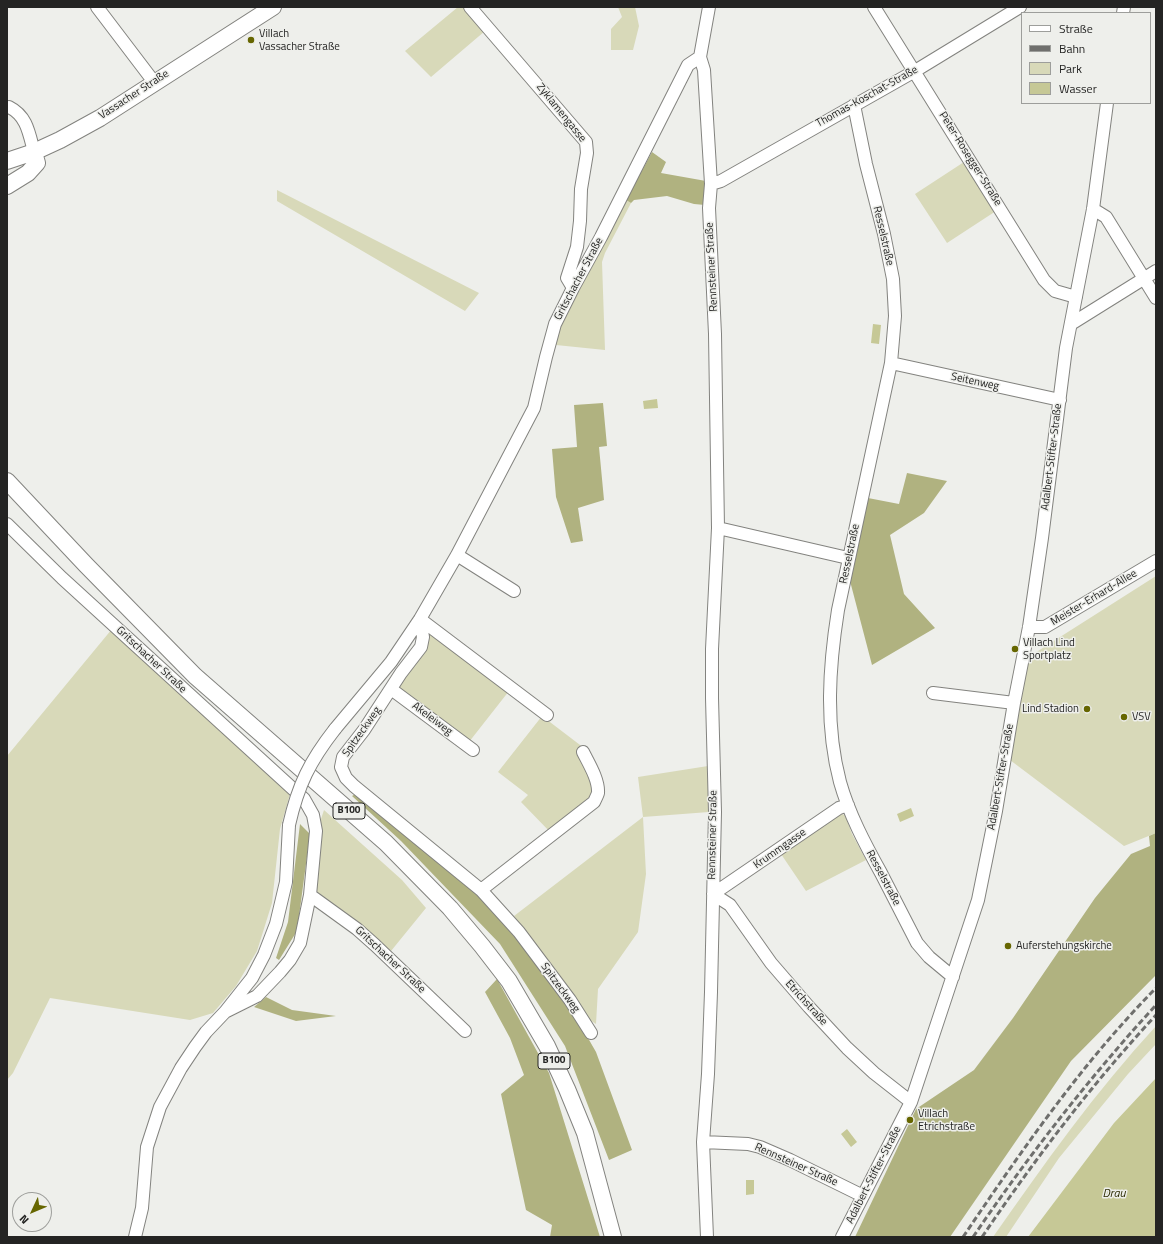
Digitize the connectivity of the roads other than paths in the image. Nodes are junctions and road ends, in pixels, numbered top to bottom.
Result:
1 (97, 7) edge
2 (273, 7) edge
3 (470, 7) edge
4 (709, 7) edge
5 (874, 7) edge
6 (1020, 7) edge
7 (700, 57) junction
8 (915, 71) junction
9 (154, 82) junction
10 (8, 104) edge
11 (1107, 104) edge
12 (854, 105) junction
13 (34, 152) junction
14 (7, 161) edge
15 (712, 184) junction
16 (7, 186) edge
17 (1093, 209) junction
18 (1156, 271) edge
19 (1144, 279) junction
20 (573, 288) junction
21 (1076, 297) junction
22 (1156, 298) edge
23 (1071, 324) junction
24 (890, 363) junction
25 (1060, 400) junction
26 (7, 480) edge
27 (7, 490) edge
28 (27, 502) junction
29 (7, 524) edge
30 (718, 528) junction
31 (457, 555) junction
32 (848, 558) junction
33 (1156, 561) edge
34 (514, 591) dead end
35 (420, 619) junction
36 (1029, 627) junction
37 (391, 689) junction
38 (933, 693) dead end
39 (1014, 703) junction
40 (547, 714) dead end
41 (472, 750) dead end
42 (583, 752) dead end
43 (848, 805) junction
44 (481, 890) junction
45 (712, 894) junction
46 (310, 895) junction
47 (953, 977) junction
48 (225, 1012) junction
49 (465, 1031) dead end
50 (591, 1033) dead end
51 (911, 1102) junction
52 (703, 1142) junction
53 (863, 1196) junction
54 (135, 1237) edge
55 (613, 1237) edge
56 (707, 1237) edge
57 (842, 1237) edge

1 - 9 street
2 - 9 main road, Vassacher Straße
3 - 20 street, Zyklamengasse
4 - 7 street, Rennsteiner Straße
5 - 8 street, Peter-Rosegger-Straße
6 - 8 street, Thomas-Koschat-Straße
7 - 15 street, Rennsteiner Straße
7 - 20 street, Gritschacher Straße
8 - 12 street, Thomas-Koschat-Straße
8 - 21 street, Peter-Rosegger-Straße
9 - 13 main road, Vassacher Straße
10 - 13 street
11 - 17 street, Adalbert-Stifter-Straße
12 - 15 street, Thomas-Koschat-Straße
12 - 24 street, Resselstraße
13 - 14 main road, Vassacher Straße
13 - 16 main road
15 - 30 street, Rennsteiner Straße
17 - 19 street
17 - 21 street, Adalbert-Stifter-Straße
18 - 19 street
19 - 22 street
19 - 23 street
20 - 31 street, Gritschacher Straße
21 - 23 street, Adalbert-Stifter-Straße
23 - 25 street, Adalbert-Stifter-Straße
24 - 25 street, Seitenweg
24 - 32 street, Resselstraße
25 - 36 street, Adalbert-Stifter-Straße
26 - 28 main road, B100
27 - 28 main road
28 - 55 main road, B100
29 - 46 street, Gritschacher Straße
30 - 32 street
30 - 45 street, Rennsteiner Straße
31 - 34 street
31 - 35 street, Gritschacher Straße
32 - 43 street, Resselstraße
33 - 36 street, Meister-Erhard-Allee
35 - 37 street, Spitzeckweg
35 - 40 street
35 - 48 street, Gritschacher Straße, bridge
36 - 39 street, Adalbert-Stifter-Straße
37 - 41 street, Akeleiweg
37 - 44 street, Spitzeckweg
38 - 39 street
39 - 47 street, Adalbert-Stifter-Straße
42 - 44 street
43 - 45 street, Krummgasse
43 - 47 street, Resselstraße
44 - 50 street, Spitzeckweg
45 - 51 street, Etrichstraße
45 - 52 street, Rennsteiner Straße
46 - 48 street, Gritschacher Straße
46 - 49 street, Gritschacher Straße
47 - 51 street, Adalbert-Stifter-Straße
48 - 54 street, Gritschacher Straße
51 - 53 street, Adalbert-Stifter-Straße
52 - 53 street, Rennsteiner Straße
52 - 56 street, Rennsteiner Straße
53 - 57 street, Adalbert-Stifter-Straße

